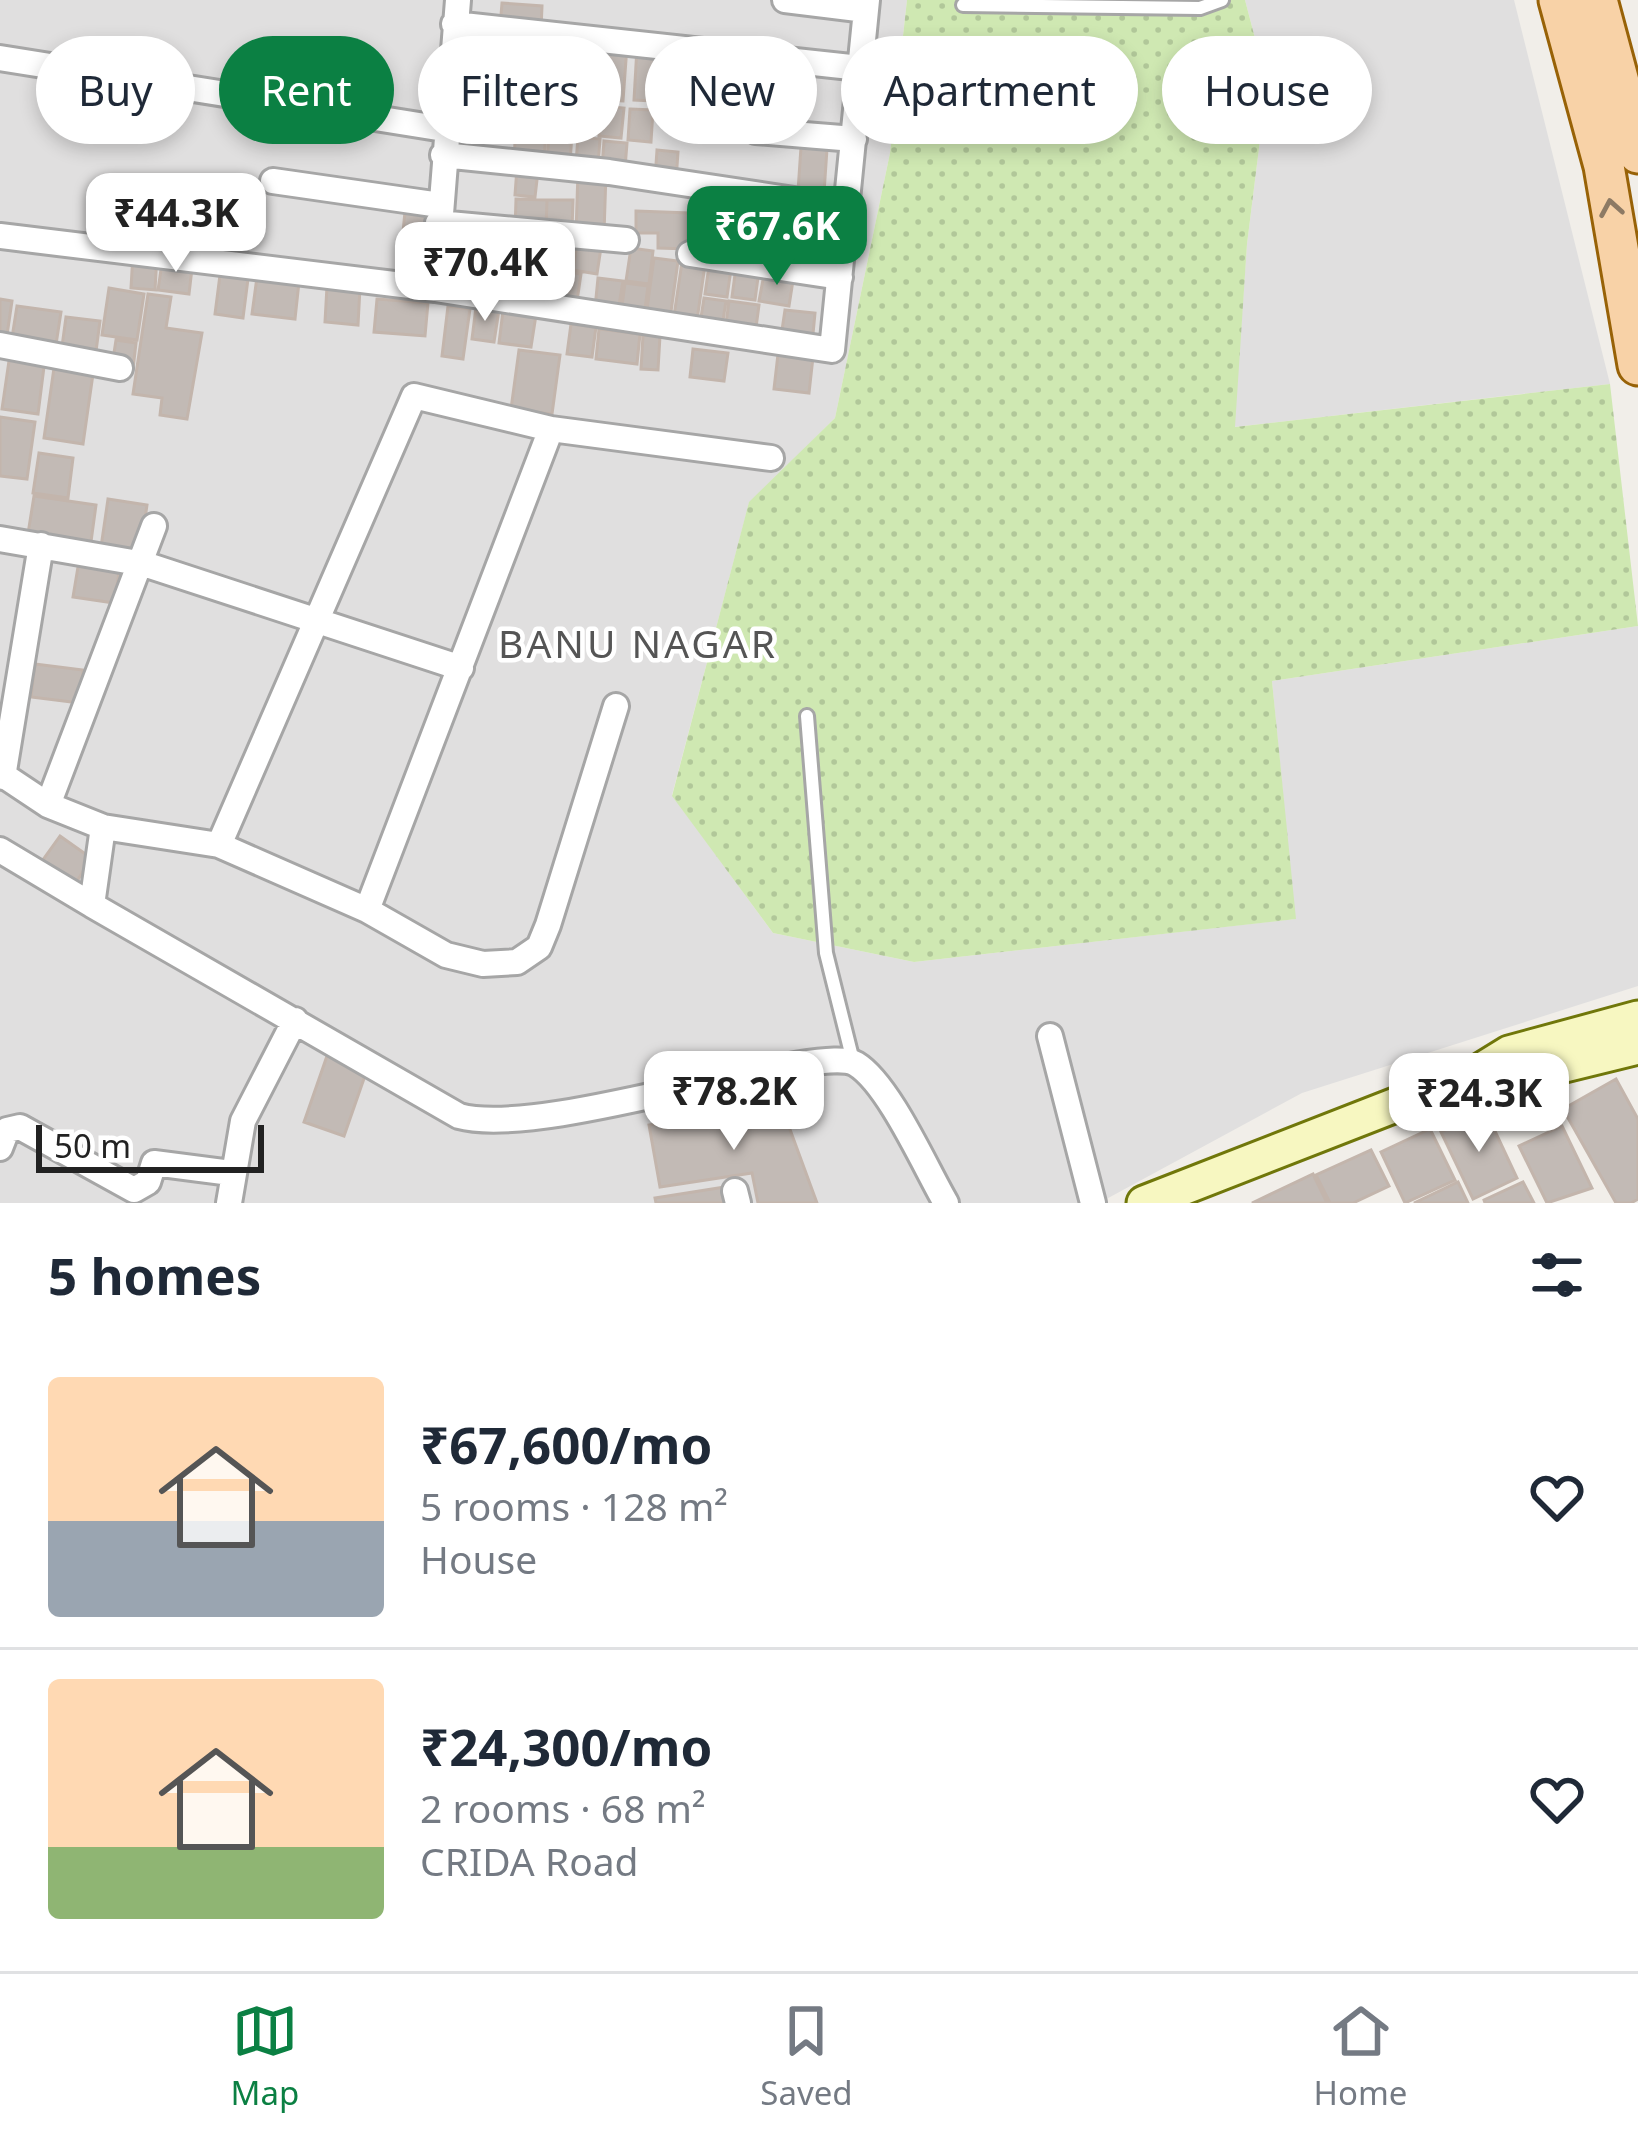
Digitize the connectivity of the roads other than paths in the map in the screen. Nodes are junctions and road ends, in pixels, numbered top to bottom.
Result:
1 (784, 0) edge
2 (1222, 0) edge
3 (1559, 0) edge
4 (1597, 0) edge
5 (867, 5) edge
6 (964, 5) dead end
7 (456, 12) edge
8 (864, 36) edge
9 (0, 58) edge
10 (841, 65) edge
11 (418, 125) edge
12 (443, 144) edge
13 (854, 144) edge
14 (1638, 153) edge
15 (443, 155) junction
16 (273, 181) dead end
17 (847, 208) junction
18 (439, 214) junction
19 (0, 236) edge
20 (626, 240) dead end
21 (690, 254) dead end
22 (839, 277) junction
23 (435, 289) junction
24 (0, 345) edge
25 (1638, 365) edge
26 (120, 368) dead end
27 (551, 429) junction
28 (771, 458) dead end
29 (154, 526) dead end
30 (0, 539) edge
31 (41, 545) junction
32 (144, 564) junction
33 (318, 620) junction
34 (460, 668) junction
35 (616, 706) dead end
36 (807, 716) dead end
37 (2, 775) edge
38 (48, 805) junction
39 (103, 827) junction
40 (219, 845) junction
41 (0, 850) edge
42 (92, 905) junction
43 (368, 910) junction
44 (1638, 1018) edge
45 (295, 1020) junction
46 (1050, 1036) dead end
47 (1638, 1047) edge
48 (853, 1061) junction
49 (1474, 1074) junction
50 (0, 1148) edge
51 (231, 1173) junction
52 (230, 1203) edge
53 (946, 1203) edge
54 (1094, 1203) edge
55 (1144, 1203) edge

1 - 5 street
2 - 6 lane
25 -> 3 main road
4 - 14 main road
5 - 8 street
7 - 10 street
9 - 11 street
12 - 15 street
13 - 17 street
15 - 17 street
15 - 18 street
16 - 18 street
17 - 22 street
18 - 20 street
18 - 23 street
19 - 23 street
21 - 22 street
22 - 23 street
24 - 26 street
27 - 28 street
27 - 33 street
27 - 34 street
29 - 32 street
30 - 31 street
31 - 32 street
31 - 37 street
32 - 33 street
32 - 38 street
33 - 34 street
33 - 40 street
34 - 43 street
35 - 43 street
36 - 48 lane
37 - 38 street
38 - 39 street
39 - 40 street
39 - 42 street
40 - 43 street
41 - 42 street
42 - 45 street
44 - 49 main road
45 - 48 street
45 - 51 street
46 - 54 street
47 - 49 main road
48 - 53 street
49 - 55 main road
50 - 51 street
51 - 52 street

